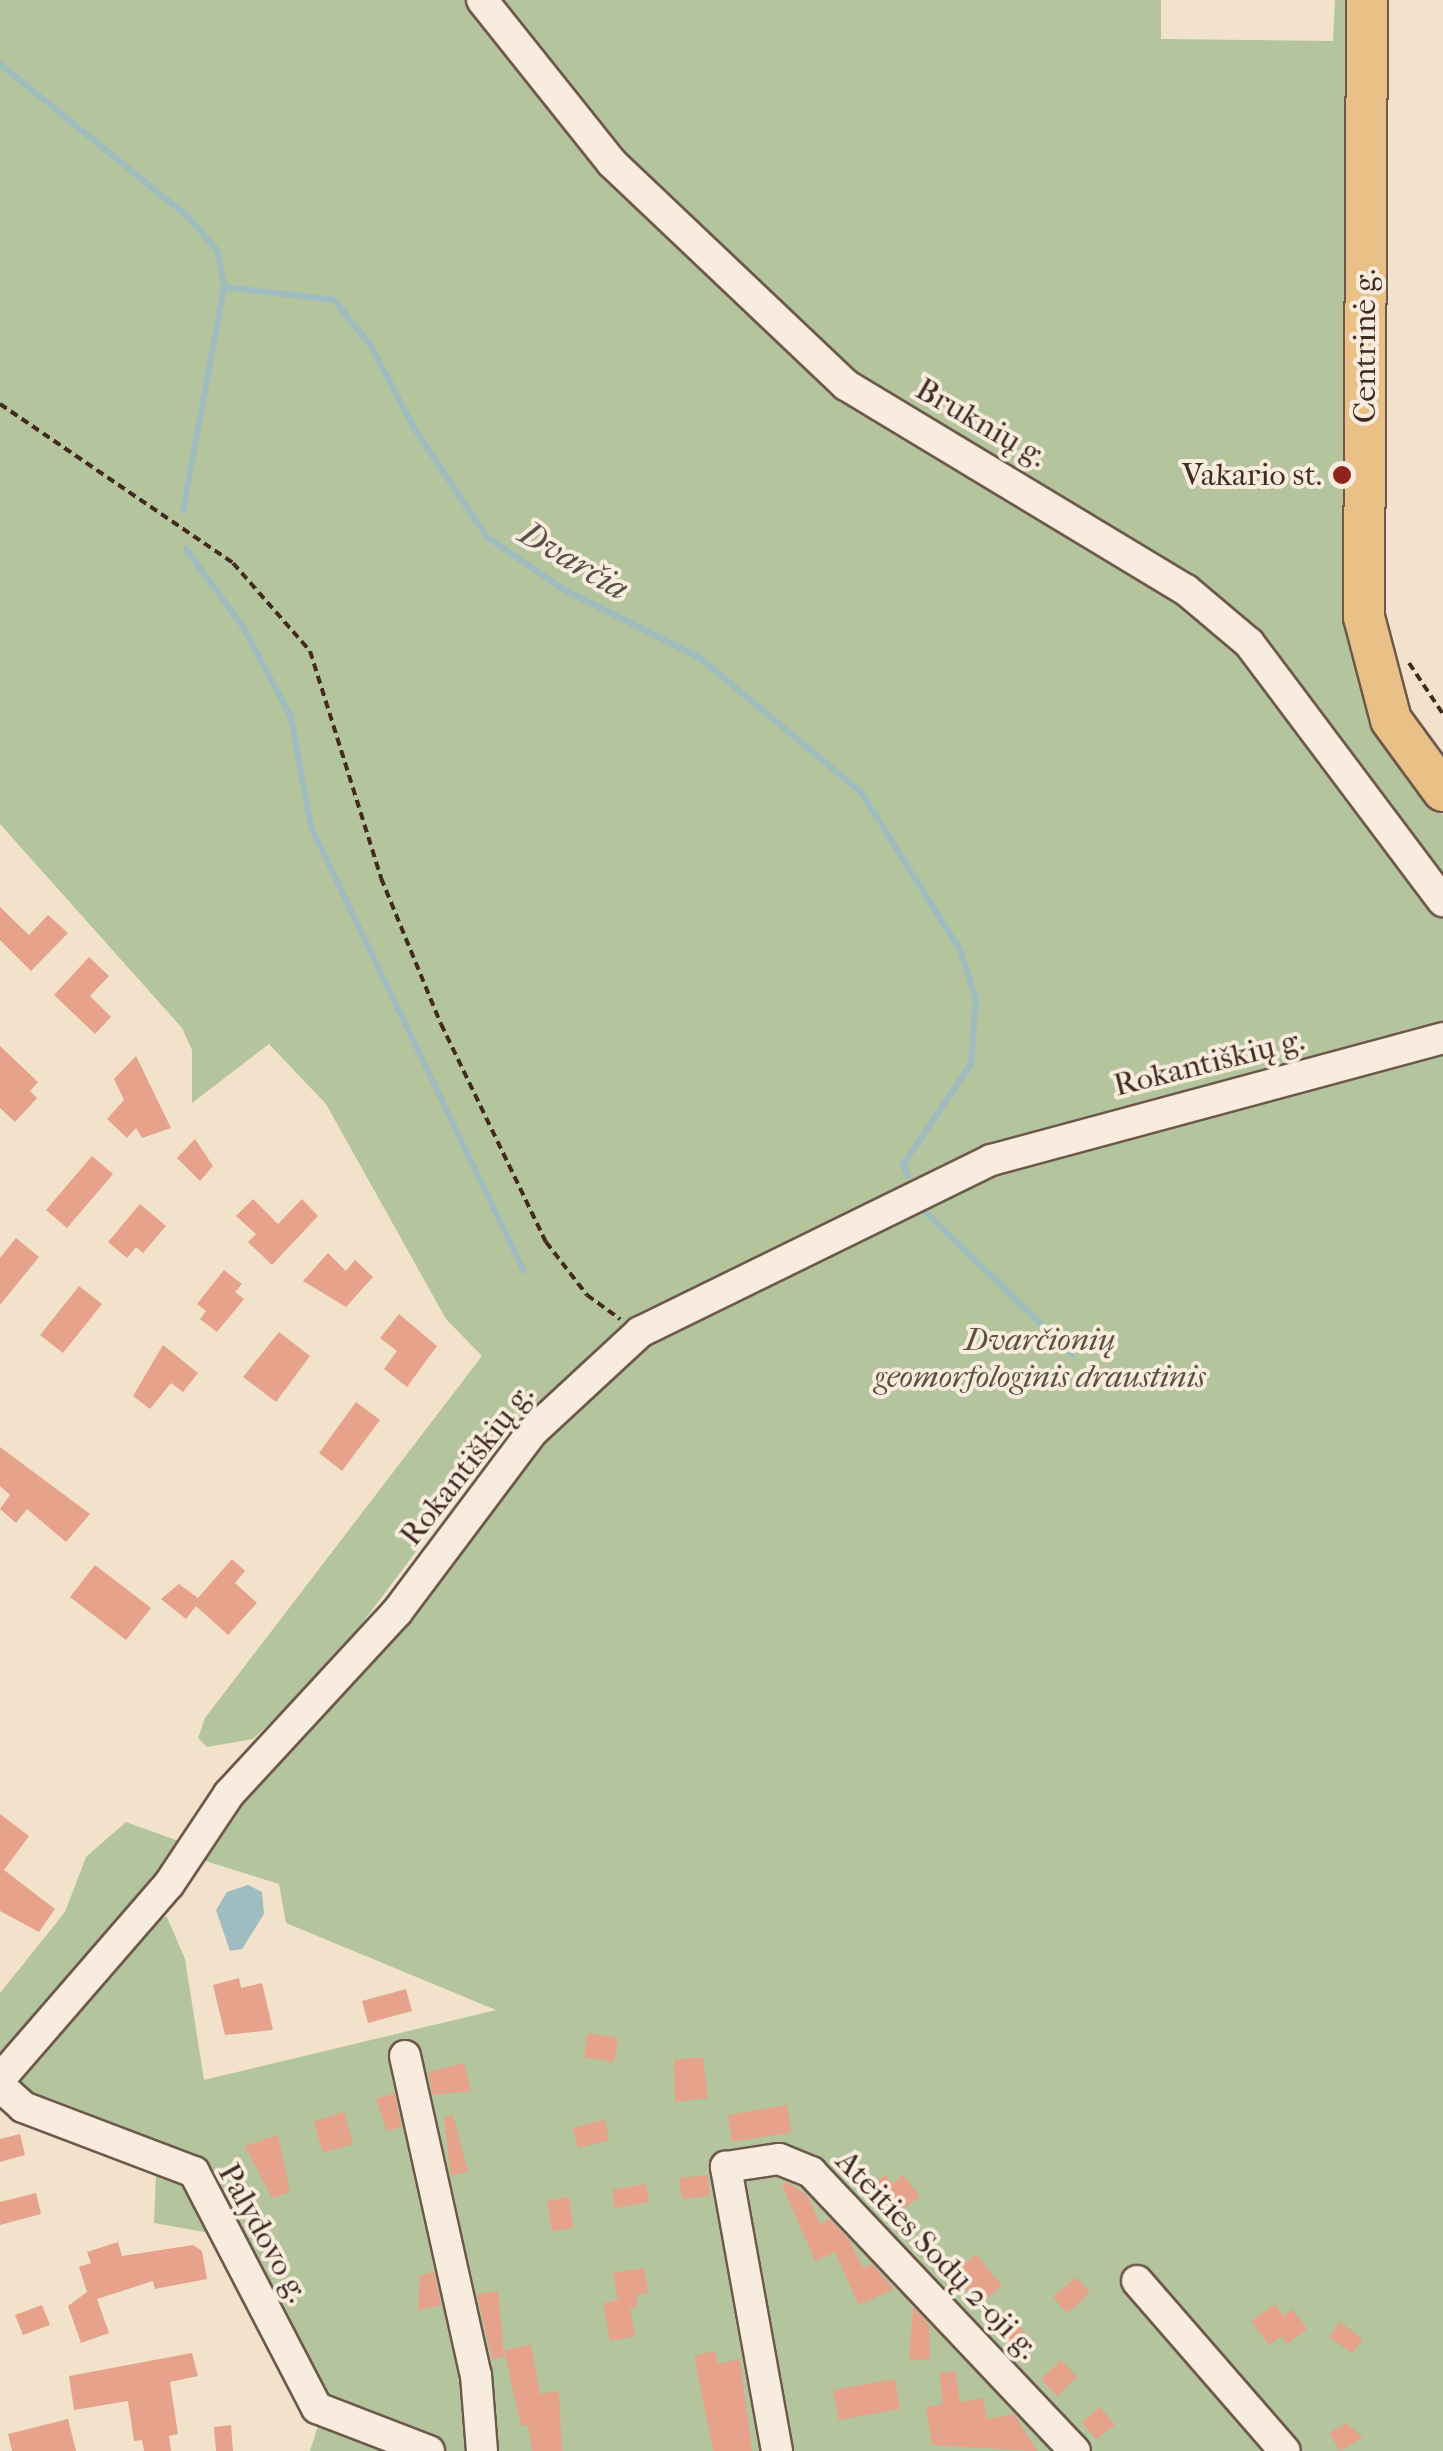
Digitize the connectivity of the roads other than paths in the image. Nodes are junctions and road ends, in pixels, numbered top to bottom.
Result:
1 (482, 0) edge
2 (1367, 0) edge
3 (1443, 791) edge
4 (1443, 901) edge
5 (1443, 1038) edge
6 (405, 2056) dead end
7 (0, 2083) edge
8 (1137, 2281) dead end
9 (429, 2451) edge
10 (482, 2451) edge
11 (778, 2451) edge
12 (1075, 2451) edge
13 (1285, 2451) edge

1 - 4 street, Bruknių g.
2 - 3 main road, Centrinė g.
5 - 7 street, Rokantiškių g.
6 - 10 street
7 - 9 street, Palydovo g.
8 - 13 street
11 - 12 street, Ateities Sodų 2-oji g.

